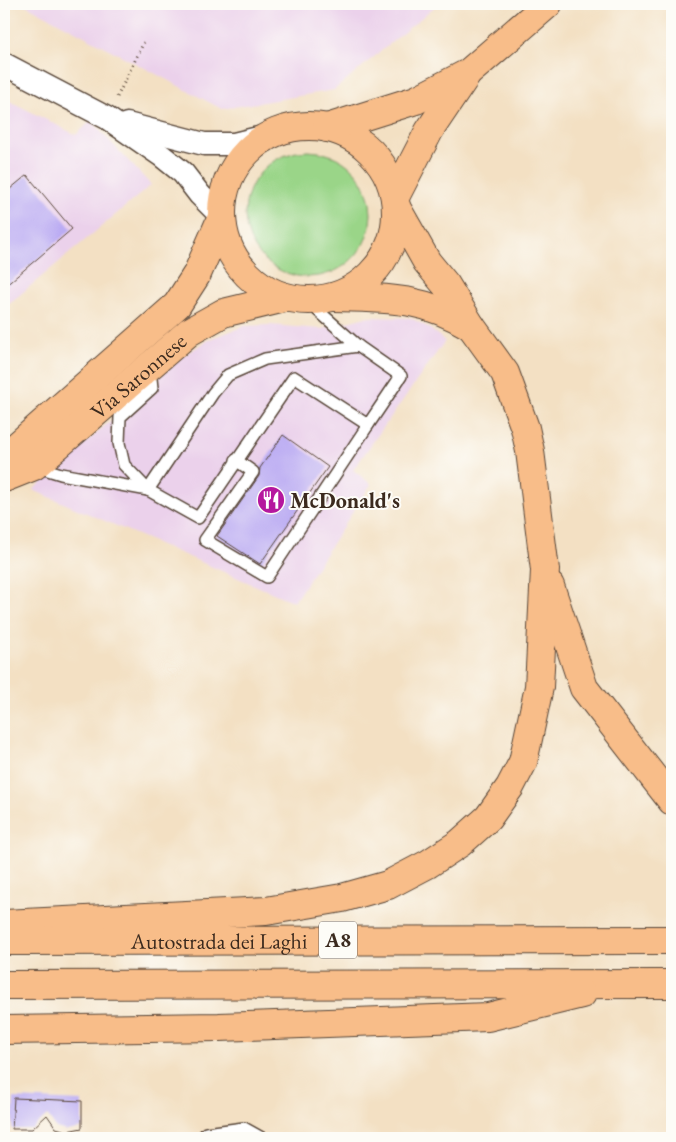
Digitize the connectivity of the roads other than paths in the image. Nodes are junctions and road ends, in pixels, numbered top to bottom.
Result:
1 (548, 4) edge
2 (4, 64) edge
3 (468, 73) junction
4 (107, 118) junction
5 (327, 128) junction
6 (271, 134) junction
7 (396, 203) junction
8 (222, 217) junction
9 (334, 296) junction
10 (296, 299) junction
11 (471, 326) junction
12 (358, 346) junction
13 (150, 367) junction
14 (368, 425) junction
15 (236, 460) junction
16 (4, 466) edge
17 (34, 466) junction
18 (4, 478) edge
19 (148, 490) junction
20 (545, 570) junction
21 (672, 801) edge
22 (4, 924) edge
23 (672, 940) edge
24 (4, 941) edge
25 (624, 984) junction
26 (672, 984) edge
27 (4, 985) edge
28 (4, 1030) edge
29 (202, 1138) edge
30 (262, 1138) edge

1 - 3 main road
2 - 4 street
3 - 5 main road
3 - 7 main road
4 - 6 street
4 - 8 street
5 - 6 main road
5 - 7 main road
6 - 8 main road
7 - 9 main road
7 - 11 main road
8 - 10 main road
8 - 16 main road, Via Saronnese
9 - 10 main road
9 - 11 main road
10 - 12 lane
10 - 13 main road, Via Saronnese
11 - 20 main road
12 - 14 lane
12 - 19 lane
13 - 17 main road, Via Saronnese
13 - 19 lane
14 - 15 lane
14 - 15 lane
15 - 19 lane
17 - 18 main road, Via Saronnese
17 - 19 lane
20 - 21 main road
20 - 22 main road
23 - 24 main road, Autostrada dei Laghi / A8
25 - 26 main road, Autostrada dei Laghi / A8
25 - 27 main road, Autostrada dei Laghi / A8
25 - 28 main road
29 - 30 lane

